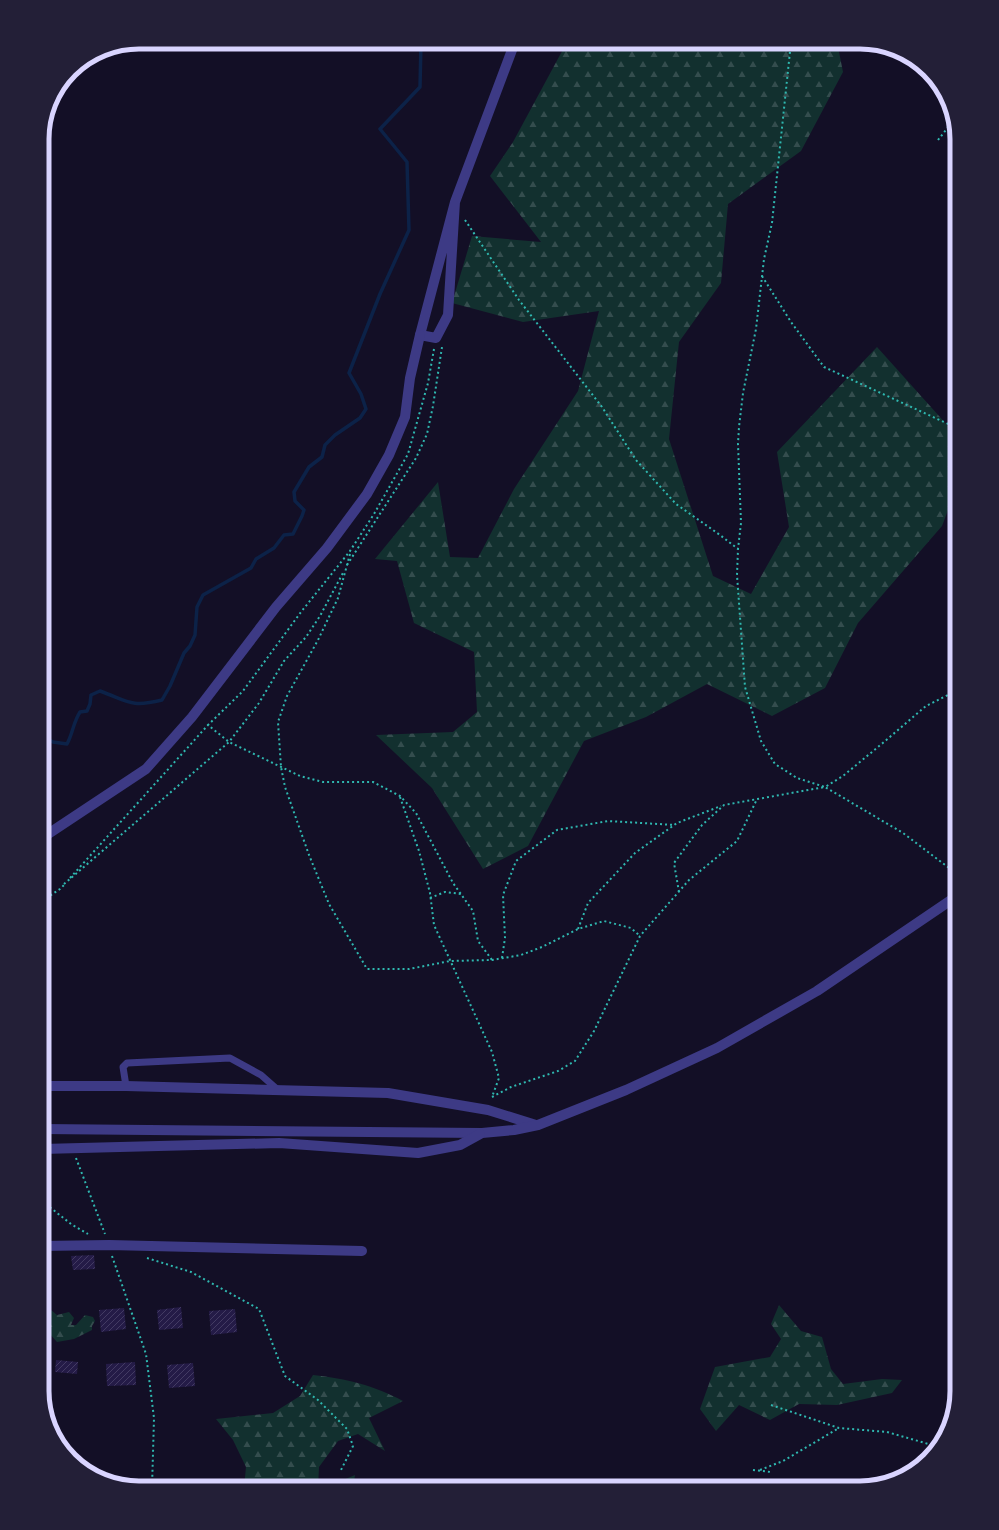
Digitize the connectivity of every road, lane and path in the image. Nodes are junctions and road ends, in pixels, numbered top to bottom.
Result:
1 (512, 49) edge
2 (790, 49) edge
3 (949, 126) edge
4 (938, 140) dead end
5 (455, 202) junction
6 (762, 274) junction
7 (420, 335) junction
8 (436, 338) junction
9 (443, 346) dead end
10 (950, 425) edge
11 (738, 549) junction
12 (350, 552) junction
13 (346, 567) junction
14 (950, 694) edge
15 (208, 725) junction
16 (229, 742) junction
17 (281, 767) junction
18 (825, 788) junction
19 (400, 796) junction
20 (758, 799) junction
21 (724, 805) junction
22 (675, 825) junction
23 (49, 833) edge
24 (950, 869) edge
25 (64, 884) junction
26 (679, 892) junction
27 (461, 894) junction
28 (49, 896) edge
29 (430, 898) junction
30 (950, 901) edge
31 (578, 929) junction
32 (640, 936) junction
33 (502, 958) junction
34 (492, 960) junction
35 (450, 961) junction
36 (49, 1086) edge
37 (126, 1086) junction
38 (278, 1090) junction
39 (492, 1097) junction
40 (488, 1110) junction
41 (538, 1125) junction
42 (49, 1129) edge
43 (482, 1133) junction
44 (49, 1148) edge
45 (72, 1148) junction
46 (49, 1206) edge
47 (90, 1235) dead end
48 (109, 1245) junction
49 (49, 1246) edge
50 (362, 1251) dead end
51 (146, 1258) dead end
52 (771, 1405) dead end
53 (839, 1428) junction
54 (932, 1445) edge
55 (753, 1470) dead end
56 (760, 1470) junction
57 (340, 1472) dead end
58 (771, 1472) dead end
59 (152, 1481) edge

1 - 5 street
2 - 6 path
3 - 4 path
5 - 7 street
5 - 8 street
5 - 11 path
6 - 10 path
6 - 11 path
7 - 8 street
7 - 23 street
8 - 12 path
9 - 13 path
11 - 18 path
12 - 13 path
12 - 15 path
13 - 16 path
13 - 17 path
14 - 18 path
15 - 16 path
15 - 25 path
16 - 17 path
16 - 25 path
17 - 19 path
17 - 35 path
18 - 20 path
18 - 24 path
19 - 27 path
19 - 29 path
20 - 21 path
20 - 26 path
21 - 22 path
21 - 26 path
22 - 31 path
22 - 33 path
25 - 28 path
26 - 32 path
27 - 29 path
27 - 34 path
29 - 35 path
30 - 41 street
31 - 32 path
31 - 33 path
32 - 39 path
33 - 34 path
34 - 35 path
35 - 39 path
36 - 37 street
37 - 38 street
37 - 38 lane
38 - 40 street
39 - 40 path
40 - 41 street
41 - 43 street
42 - 43 street
43 - 45 street
44 - 45 street
45 - 48 path
46 - 47 path
48 - 49 street
48 - 50 street
48 - 59 path
51 - 57 path
52 - 53 path
53 - 54 path
53 - 56 path
55 - 56 path
56 - 58 path

